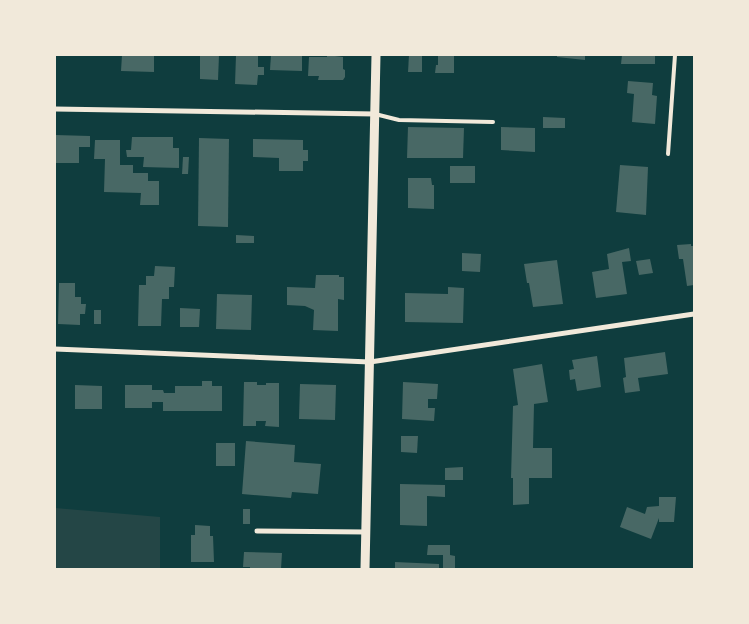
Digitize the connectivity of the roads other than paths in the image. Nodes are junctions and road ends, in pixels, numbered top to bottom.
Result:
1 (376, 55) edge
2 (676, 55) edge
3 (55, 108) edge
4 (375, 114) junction
5 (493, 122) dead end
6 (668, 154) dead end
7 (694, 314) edge
8 (55, 349) edge
9 (370, 362) junction
10 (257, 531) dead end
11 (366, 532) junction
12 (365, 569) edge

1 - 4 street
2 - 6 lane
3 - 4 street
4 - 5 lane
4 - 9 street
7 - 9 street
8 - 9 street
9 - 11 street
10 - 11 street
11 - 12 street

